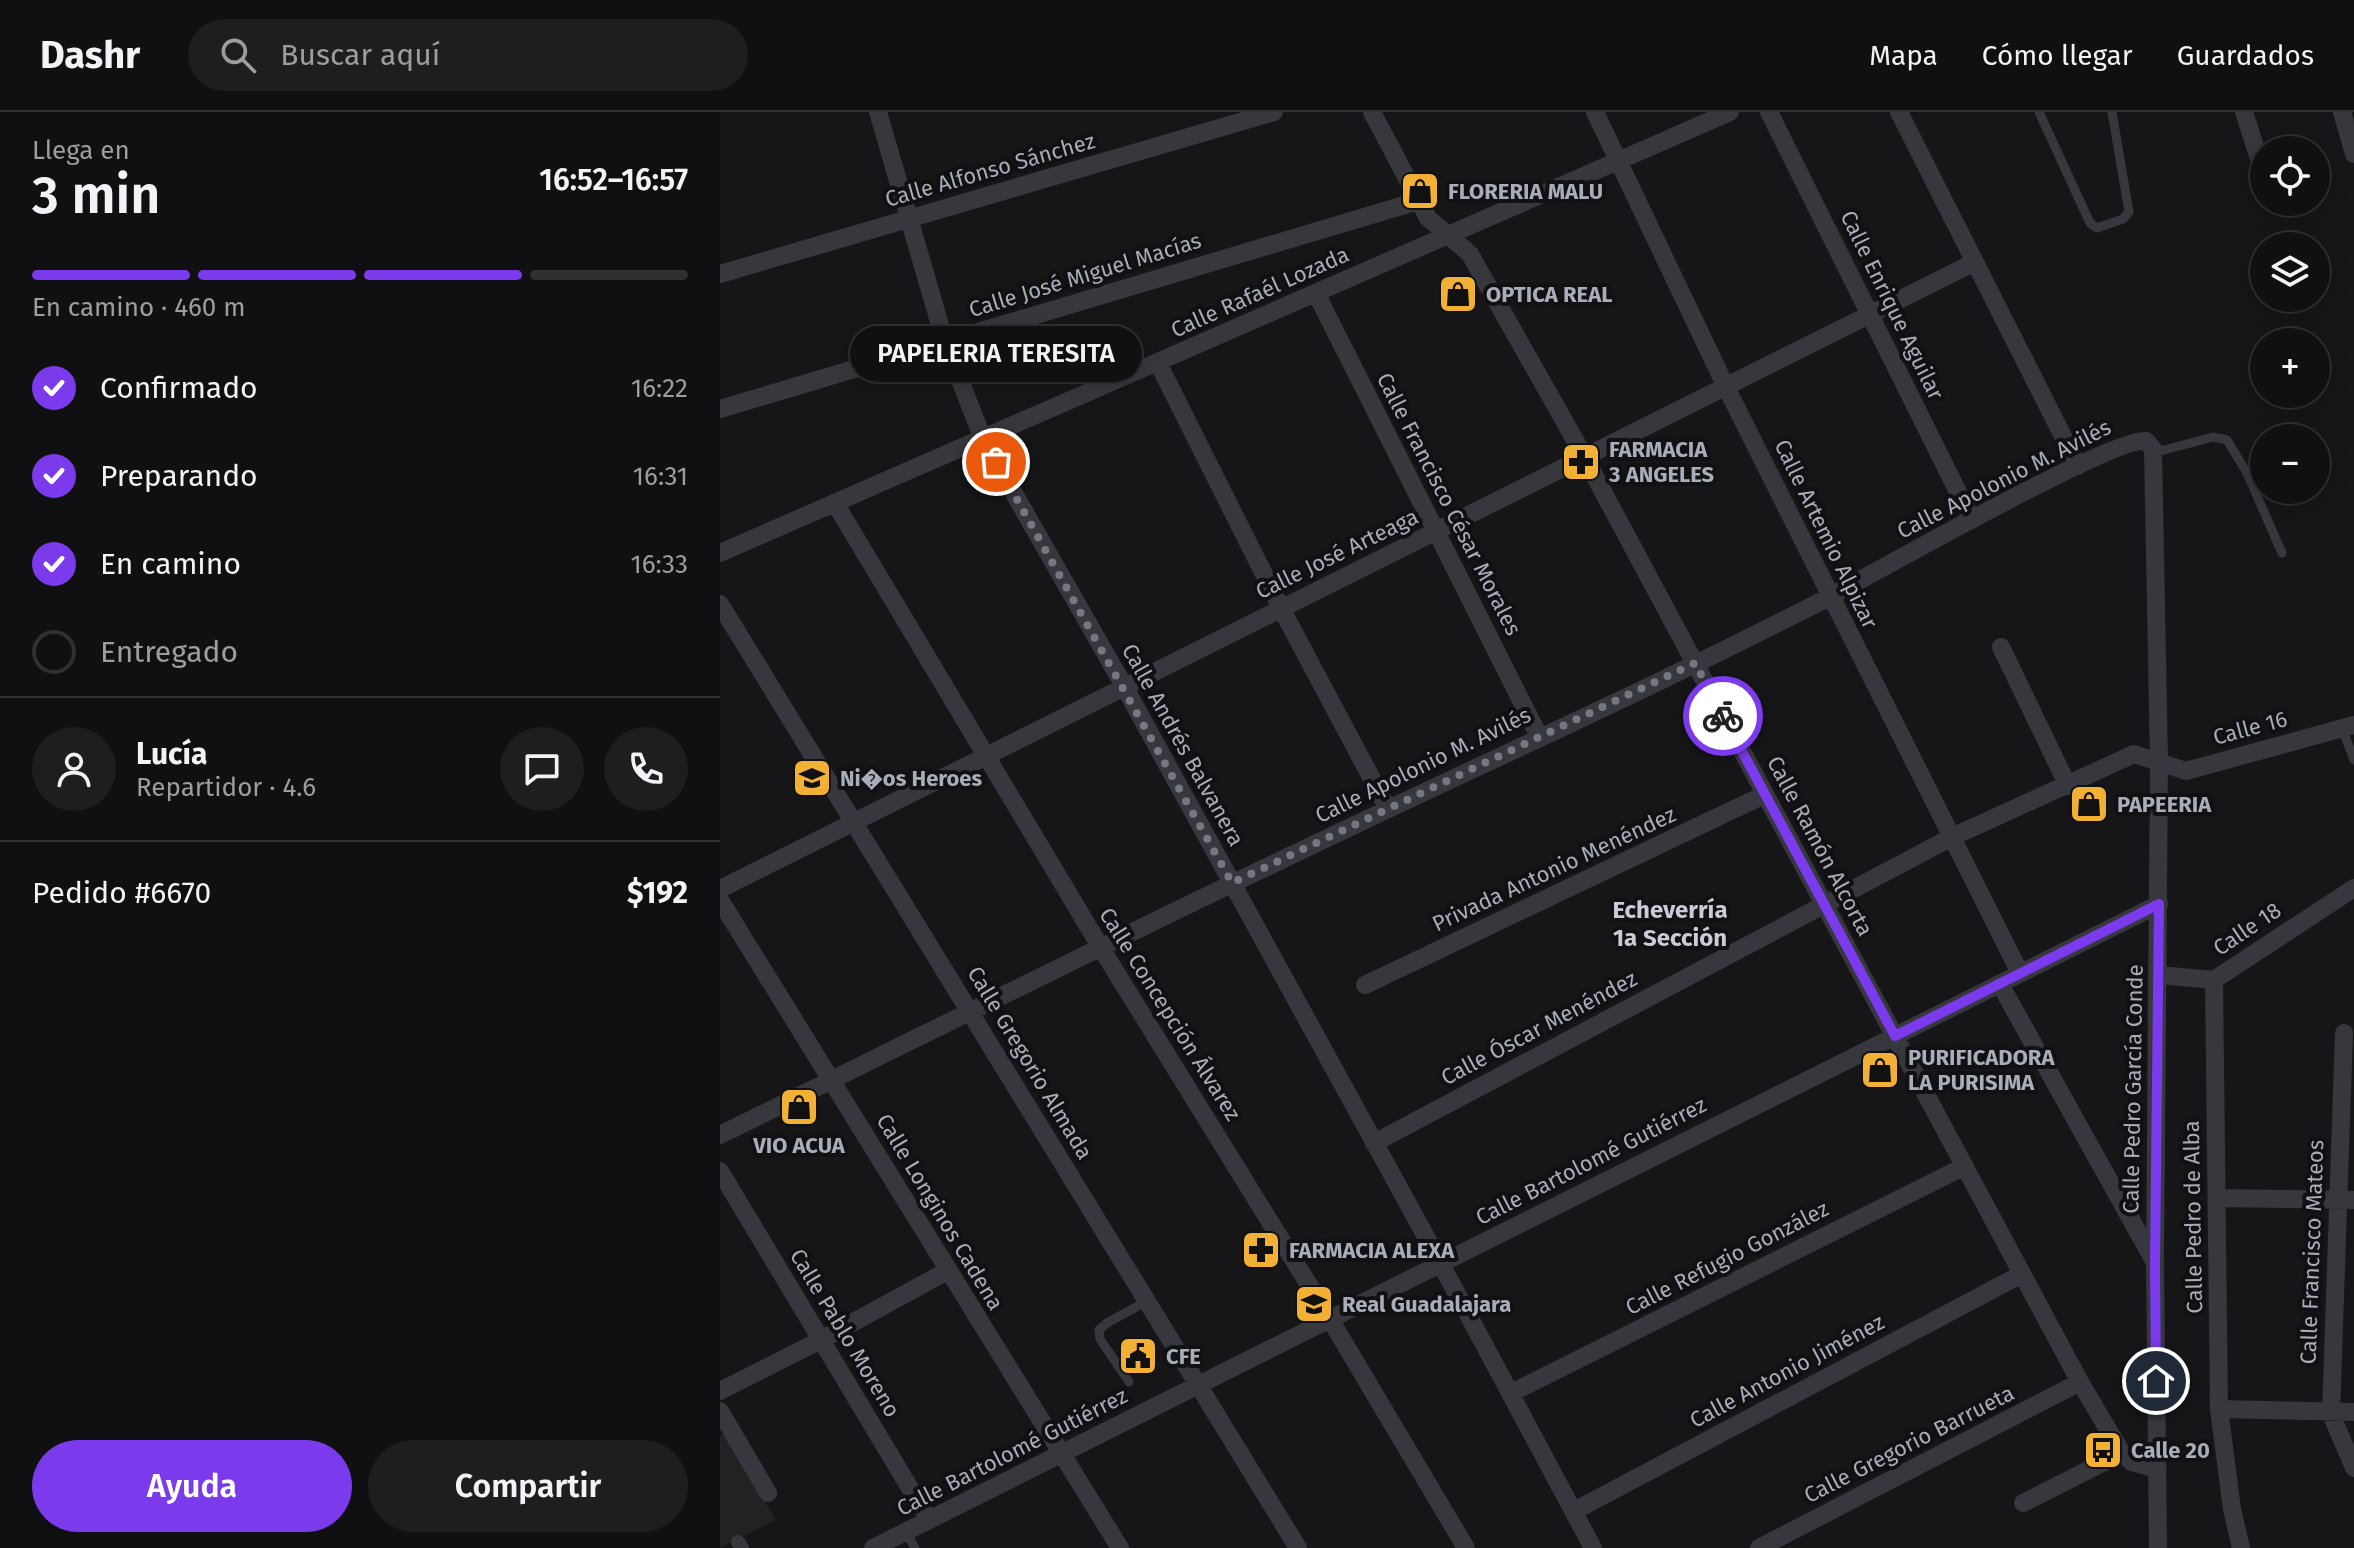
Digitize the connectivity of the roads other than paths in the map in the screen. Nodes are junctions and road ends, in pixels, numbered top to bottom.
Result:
1 (878, 112) edge
2 (1274, 112) edge
3 (1372, 112) edge
4 (1595, 112) edge
5 (1730, 112) edge
6 (1769, 112) edge
7 (1899, 112) edge
8 (2039, 112) edge
9 (2112, 112) edge
10 (2244, 112) edge
11 (2342, 112) edge
12 (2252, 136) edge
13 (2354, 154) edge
14 (1618, 161) junction
15 (1418, 201) junction
16 (909, 218) junction
17 (1451, 235) junction
18 (1975, 262) junction
19 (720, 274) edge
20 (1316, 293) junction
21 (1870, 314) junction
22 (945, 342) junction
23 (1158, 363) junction
24 (1726, 387) junction
25 (720, 409) edge
26 (983, 439) junction
27 (2150, 447) junction
28 (1585, 458) junction
29 (2078, 466) junction
30 (835, 503) junction
31 (1972, 520) junction
32 (1437, 531) junction
33 (720, 553) edge
34 (2282, 553) dead end
35 (1830, 596) junction
36 (720, 604) edge
37 (1281, 608) junction
38 (2001, 647) dead end
39 (1695, 663) junction
40 (1124, 686) junction
41 (2348, 726) edge
42 (1539, 736) junction
43 (986, 756) junction
44 (2354, 760) edge
45 (2159, 762) junction
46 (2068, 786) junction
47 (1764, 795) junction
48 (1388, 809) junction
49 (854, 822) junction
50 (1952, 837) junction
51 (1232, 883) junction
52 (2354, 888) edge
53 (720, 889) edge
54 (720, 900) edge
55 (1824, 904) junction
56 (2159, 904) junction
57 (1101, 948) junction
58 (2020, 973) junction
59 (2159, 975) junction
60 (2214, 980) junction
61 (2000, 984) junction
62 (1365, 985) dead end
63 (971, 1012) junction
64 (2344, 1033) dead end
65 (1895, 1036) junction
66 (2348, 1072) edge
67 (832, 1080) junction
68 (720, 1135) edge
69 (1374, 1143) junction
70 (1965, 1166) junction
71 (720, 1171) edge
72 (2217, 1198) junction
73 (2346, 1200) edge
74 (2155, 1263) junction
75 (1441, 1264) junction
76 (947, 1271) junction
77 (2022, 1274) junction
78 (1147, 1301) junction
79 (1330, 1319) junction
80 (821, 1340) junction
81 (1129, 1382) dead end
82 (2080, 1382) junction
83 (1200, 1385) junction
84 (720, 1391) edge
85 (1511, 1393) junction
86 (2219, 1409) junction
87 (720, 1411) edge
88 (2354, 1412) edge
89 (2331, 1414) junction
90 (2122, 1453) junction
91 (1062, 1454) junction
92 (2354, 1468) edge
93 (2157, 1469) junction
94 (768, 1493) dead end
95 (2023, 1503) dead end
96 (1574, 1511) junction
97 (929, 1520) junction
98 (910, 1540) edge
99 (1769, 1546) edge
100 (873, 1548) edge
101 (1120, 1548) edge
102 (1298, 1548) edge
103 (1466, 1548) edge
104 (1593, 1548) edge
105 (2158, 1548) edge
106 (2241, 1548) edge

1 - 16 street, Calle Andrés Balvanera
2 - 16 street, Calle Alfonso Sánchez
3 - 15 street, Calle Ramón Alcorta
4 - 14 street, Calle Artemio Alpizar
5 - 14 street, Calle Rafaél Lozada
6 - 21 street, Calle Enrique Aguilar
7 - 18 street
8 - 9 lane
10 - 12 street
11 - 13 street
14 - 17 street, Calle Rafaél Lozada
14 - 24 street, Calle Artemio Alpizar
15 - 17 street, Calle Ramón Alcorta
15 - 22 street, Calle José Miguel Macías
16 - 19 street, Calle Alfonso Sánchez
16 - 22 street, Calle Andrés Balvanera
17 - 20 street, Calle Rafaél Lozada
17 - 28 street, Calle Ramón Alcorta
18 - 21 street, Calle José Arteaga
18 - 29 street
20 - 23 street, Calle Rafaél Lozada
20 - 32 street, Calle Francisco César Morales
21 - 24 street, Calle José Arteaga
21 - 31 street, Calle Enrique Aguilar
22 - 25 street, Calle José Miguel Macías
22 - 26 street, Calle Andrés Balvanera
23 - 26 street, Calle Rafaél Lozada
23 - 37 street
24 - 28 street, Calle José Arteaga
24 - 35 street, Calle Artemio Alpizar
26 - 30 street, Calle Rafaél Lozada
26 - 40 street, Calle Andrés Balvanera
27 - 29 street, Calle Apolonio M. Avilés
27 - 34 lane
27 - 45 street, Calle Pedro García Conde
28 - 32 street, Calle José Arteaga
28 - 39 street, Calle Ramón Alcorta
29 - 31 street, Calle Apolonio M. Avilés
30 - 33 street, Calle Rafaél Lozada
30 - 43 street, Calle Concepción Álvarez
31 - 35 street, Calle Apolonio M. Avilés
32 - 37 street, Calle José Arteaga
32 - 42 street, Calle Francisco César Morales
35 - 39 street, Calle Apolonio M. Avilés
35 - 50 street, Calle Artemio Alpizar
36 - 49 street, Calle Gregorio Almada
37 - 40 street, Calle José Arteaga
37 - 48 street
38 - 46 street
39 - 42 street, Calle Apolonio M. Avilés
39 - 47 street, Calle Ramón Alcorta
40 - 43 street, Calle José Arteaga
40 - 51 street, Calle Andrés Balvanera
41 - 44 lane
41 - 45 street, Calle 16
42 - 48 street, Calle Apolonio M. Avilés
43 - 49 street, Calle José Arteaga
43 - 57 street, Calle Concepción Álvarez
45 - 46 street, Calle Óscar Menéndez
45 - 56 street, Calle Pedro García Conde
46 - 50 street, Calle Óscar Menéndez
47 - 55 street, Calle Ramón Alcorta
47 - 62 street, Privada Antonio Menéndez
48 - 51 street, Calle Apolonio M. Avilés
49 - 53 street, Calle José Arteaga
49 - 63 street, Calle Gregorio Almada
50 - 55 street, Calle Óscar Menéndez
50 - 58 street, Calle Artemio Alpizar
51 - 57 street, Calle Apolonio M. Avilés
51 - 69 street, Calle Andrés Balvanera
52 - 60 street, Calle 18
54 - 67 street, Calle Longinos Cadena
55 - 65 street, Calle Ramón Alcorta
55 - 69 street, Calle Óscar Menéndez
56 - 58 street, Calle Bartolomé Gutiérrez
56 - 59 street, Calle Pedro García Conde
57 - 63 street, Calle Apolonio M. Avilés
57 - 79 street, Calle Concepción Álvarez
58 - 61 street, Calle Bartolomé Gutiérrez
59 - 60 street, Calle 18
59 - 74 street, Calle Pedro García Conde
60 - 72 street, Calle Pedro de Alba
61 - 65 street, Calle Bartolomé Gutiérrez
61 - 74 street
63 - 67 street, Calle Apolonio M. Avilés
63 - 78 street, Calle Gregorio Almada
64 - 66 street, Calle Francisco Mateos
65 - 70 street, Calle Ramón Alcorta
65 - 75 street, Calle Bartolomé Gutiérrez
66 - 73 street, Calle Francisco Mateos
67 - 68 street, Calle Apolonio M. Avilés
67 - 76 street, Calle Longinos Cadena
69 - 75 street, Calle Andrés Balvanera
70 - 77 street, Calle Ramón Alcorta
70 - 85 street, Calle Refugio González
71 - 80 street, Calle Pablo Moreno
72 - 73 street
72 - 86 street, Calle Pedro de Alba
73 - 89 street, Calle Francisco Mateos
74 - 93 street, Calle Pedro García Conde
75 - 79 street, Calle Bartolomé Gutiérrez
75 - 85 street, Calle Andrés Balvanera
76 - 80 street
76 - 91 street, Calle Longinos Cadena
77 - 82 street, Calle Ramón Alcorta
77 - 96 street, Calle Antonio Jiménez
78 - 81 lane
78 - 83 street, Calle Gregorio Almada
79 - 83 street, Calle Bartolomé Gutiérrez
79 - 103 street, Calle Concepción Álvarez
80 - 84 street
80 - 97 street, Calle Pablo Moreno
82 - 90 street, Calle Ramón Alcorta
82 - 99 street, Calle Gregorio Barrueta
83 - 91 street, Calle Bartolomé Gutiérrez
83 - 102 street, Calle Gregorio Almada
85 - 96 street, Calle Andrés Balvanera
86 - 89 street
86 - 106 street, Calle Pedro de Alba
87 - 94 street
88 - 89 street
89 - 92 street, Calle Francisco Mateos
90 - 93 street
90 - 95 street
91 - 97 street, Calle Bartolomé Gutiérrez
91 - 101 street, Calle Longinos Cadena
93 - 105 street, Calle Pedro García Conde
96 - 104 street, Calle Andrés Balvanera
97 - 98 street, Calle Bartolomé Gutiérrez
98 - 100 street, Calle Bartolomé Gutiérrez

